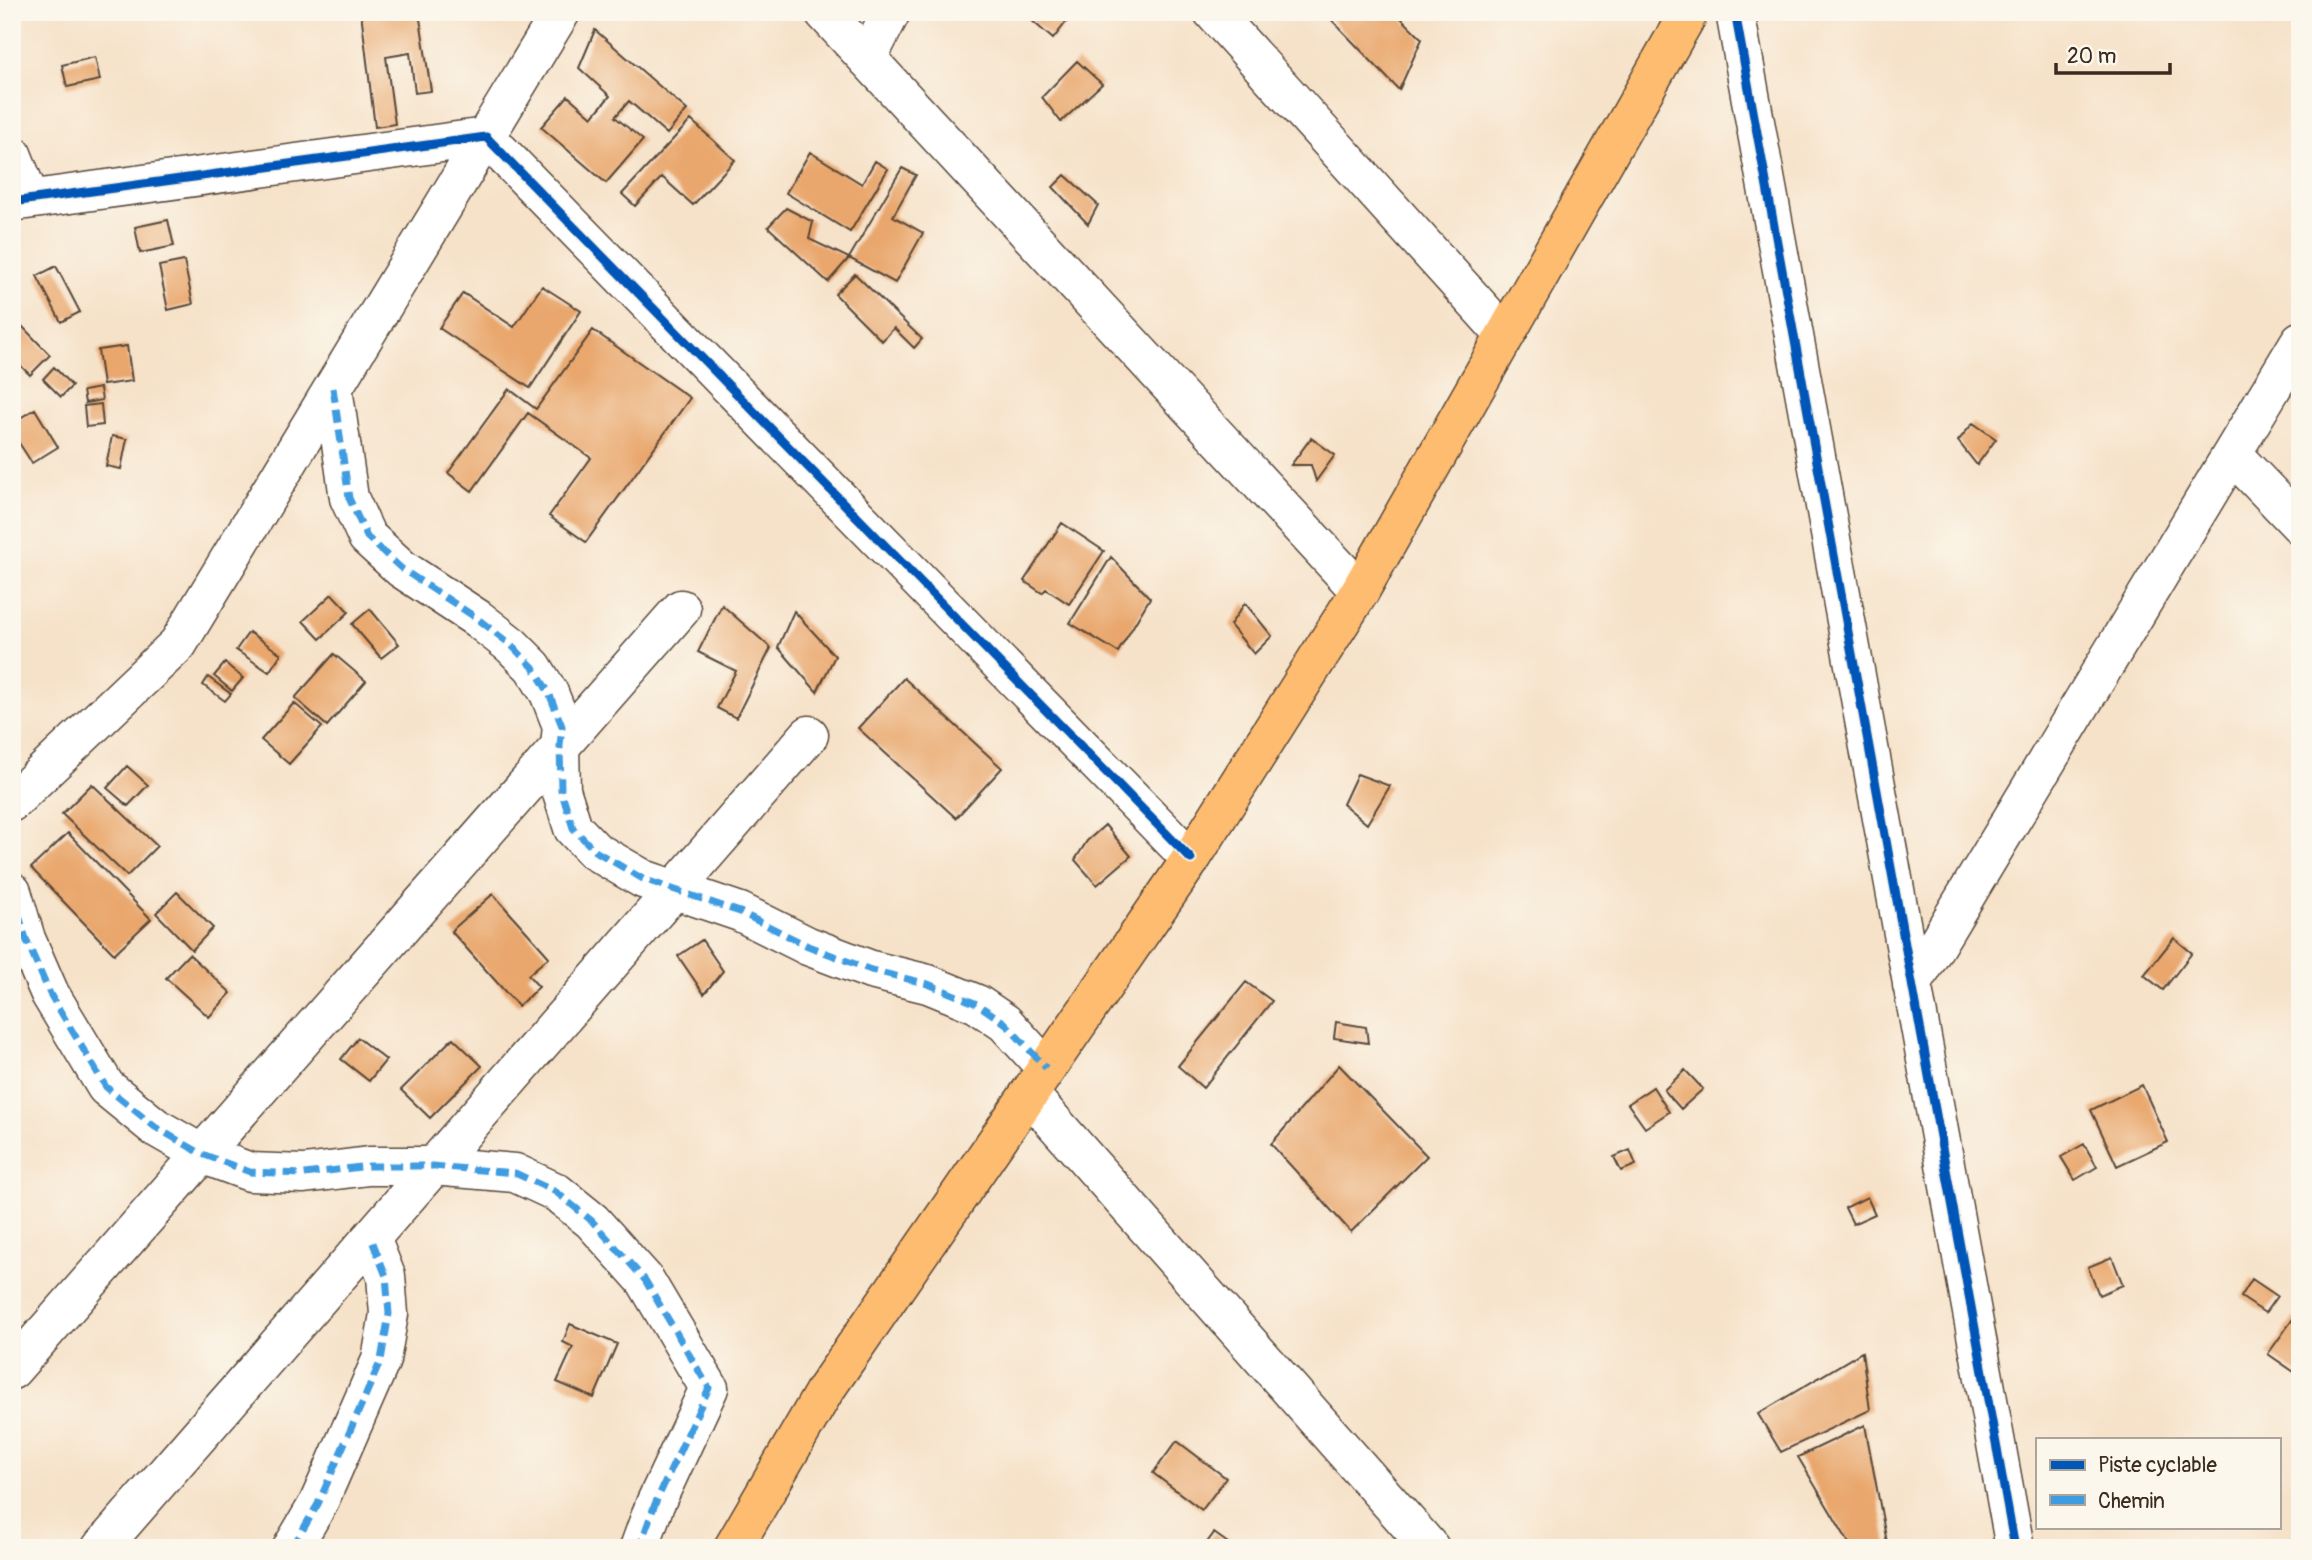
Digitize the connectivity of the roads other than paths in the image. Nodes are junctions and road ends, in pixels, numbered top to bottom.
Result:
1 (561, 12) edge
2 (824, 12) edge
3 (891, 12) edge
4 (1213, 12) edge
5 (1689, 12) edge
6 (1735, 12) edge
7 (867, 59) junction
8 (486, 136) junction
9 (12, 154) edge
10 (21, 200) edge
11 (1506, 335) junction
12 (2300, 341) edge
13 (333, 388) junction
14 (2232, 454) junction
15 (2300, 525) edge
16 (1360, 591) junction
17 (681, 609) dead end
18 (809, 735) dead end
19 (560, 746) junction
20 (12, 802) edge
21 (1191, 859) junction
22 (674, 890) junction
23 (12, 892) edge
24 (1912, 985) junction
25 (1037, 1081) junction
26 (202, 1154) junction
27 (433, 1166) junction
28 (371, 1238) junction
29 (12, 1370) edge
30 (101, 1548) edge
31 (292, 1548) edge
32 (639, 1548) edge
33 (733, 1548) edge
34 (1430, 1548) edge
35 (2015, 1548) edge

1 - 8 street
2 - 7 street
3 - 7 street
4 - 11 street
5 - 11 main road
6 - 24 street
7 - 16 street
8 - 10 street
8 - 13 street
8 - 21 street
9 - 10 street
11 - 16 main road
12 - 14 street
13 - 19 street
13 - 20 street
14 - 15 street
14 - 24 street
16 - 21 main road
17 - 19 street
18 - 22 street
19 - 22 street
19 - 26 street
21 - 25 main road
22 - 25 street
22 - 27 street
23 - 26 street
24 - 35 street
25 - 33 main road
25 - 34 street
26 - 27 street
26 - 29 street
27 - 28 street
27 - 32 street
28 - 30 street
28 - 31 street

